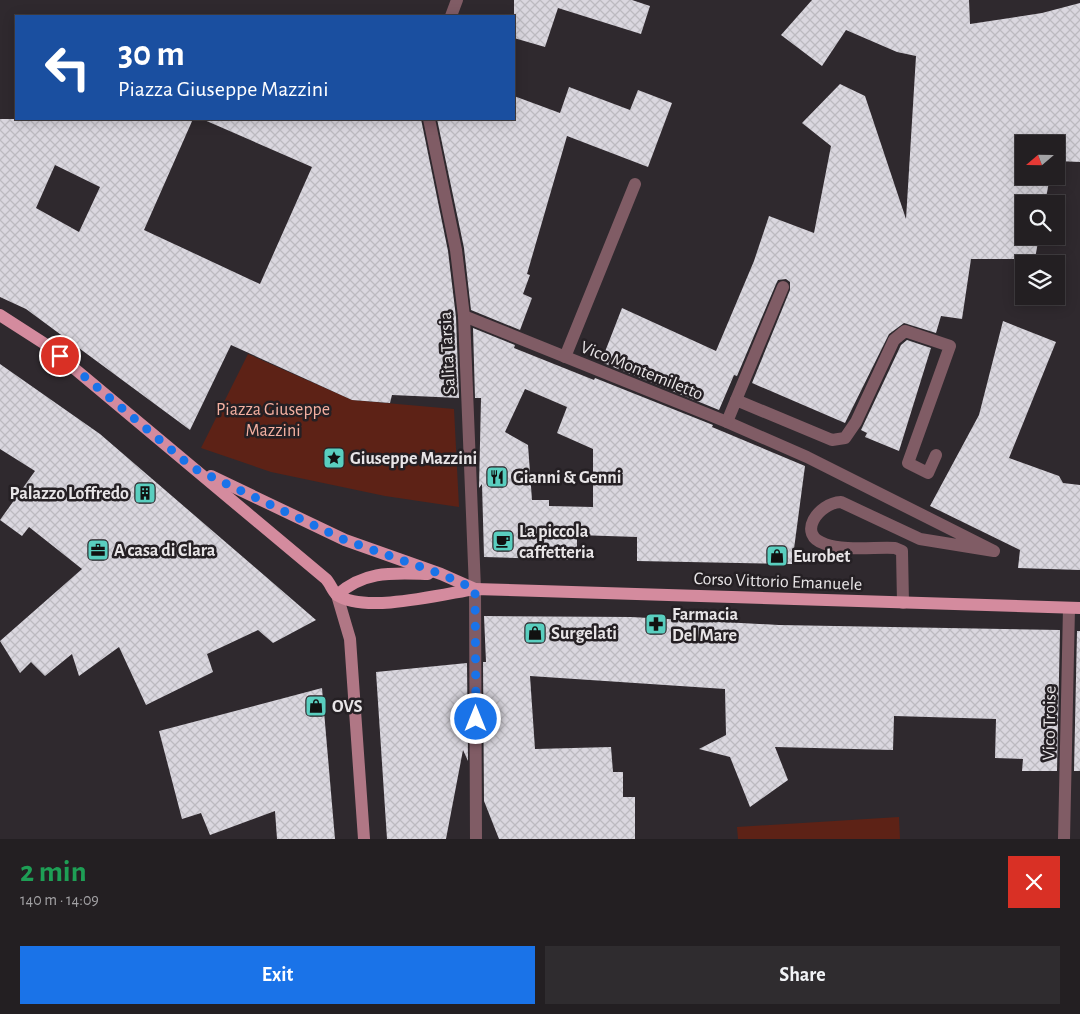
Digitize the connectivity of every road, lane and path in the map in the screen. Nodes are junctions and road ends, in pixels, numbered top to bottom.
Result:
1 (457, 0) edge
2 (451, 15) edge
3 (429, 120) edge
4 (635, 184) dead end
5 (783, 287) dead end
6 (0, 315) edge
7 (464, 316) junction
8 (565, 357) junction
9 (736, 400) junction
10 (727, 422) junction
11 (936, 454) dead end
12 (193, 468) junction
13 (441, 574) junction
14 (475, 589) junction
15 (337, 595) junction
16 (903, 603) junction
17 (1074, 608) edge
18 (364, 839) edge
19 (476, 839) edge
20 (1064, 839) edge

1 - 2 street
3 - 7 street, Salita Tarsia
4 - 8 street
5 - 9 street
6 - 12 main road
7 - 8 street, Vico Montemiletto
7 - 14 street, Salita Tarsia
8 - 10 street, Vico Montemiletto
9 - 10 street
9 - 11 street
10 - 16 street, Vico Montemiletto
12 - 13 main road
12 - 15 main road
13 - 14 main road
13 - 15 main road
14 - 15 main road
14 - 16 main road, Corso Vittorio Emanuele
14 - 19 street, Salita Tarsia
15 - 18 main road
16 - 17 main road, Corso Vittorio Emanuele
17 - 20 street, Vico Troise

